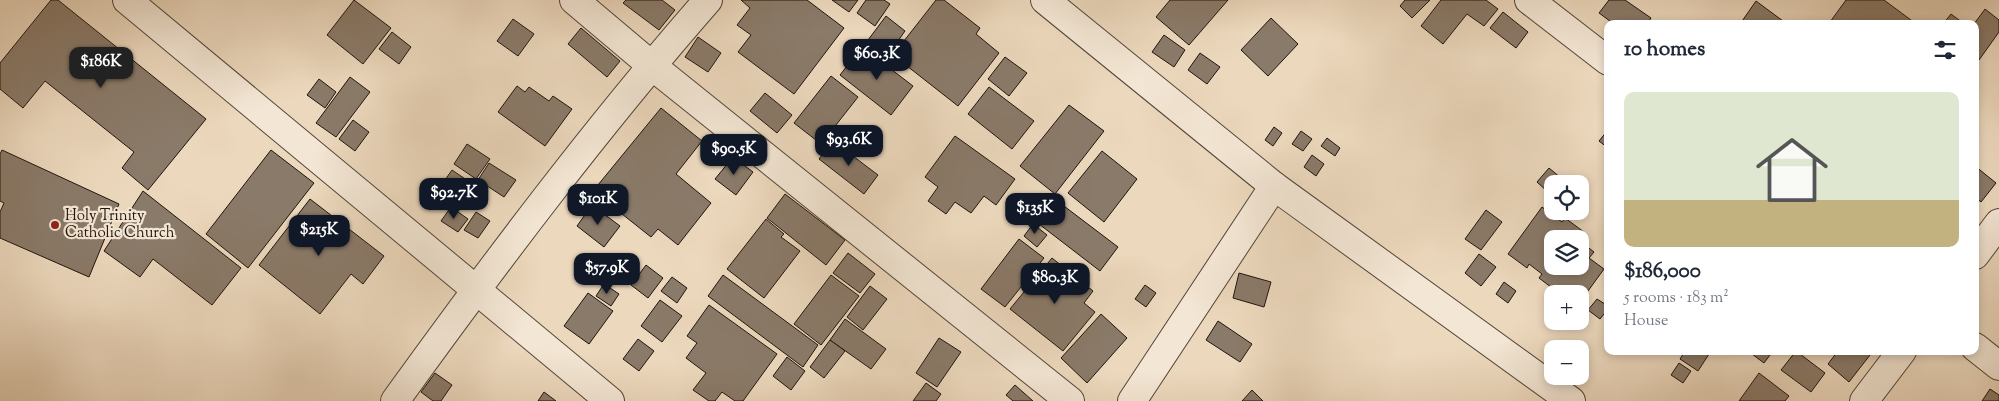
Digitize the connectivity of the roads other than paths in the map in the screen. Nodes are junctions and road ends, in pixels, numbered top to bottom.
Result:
1 (127, 0) edge
2 (574, 0) edge
3 (708, 0) edge
4 (1045, 0) edge
5 (1530, 0) edge
6 (1604, 58) edge
7 (652, 65) junction
8 (1274, 186) junction
9 (1999, 223) edge
10 (1979, 250) edge
11 (476, 290) junction
12 (1979, 350) edge
13 (1899, 355) edge
14 (1999, 366) edge
15 (395, 401) edge
16 (610, 401) edge
17 (1070, 401) edge
18 (1132, 401) edge
19 (1571, 401) edge
20 (1864, 401) edge

1 - 11 street
2 - 7 street
3 - 7 street
4 - 8 street
5 - 6 street
7 - 11 street
7 - 17 street
8 - 18 street
8 - 19 street
9 - 10 street
11 - 15 street
11 - 16 street
12 - 14 street
13 - 20 street

